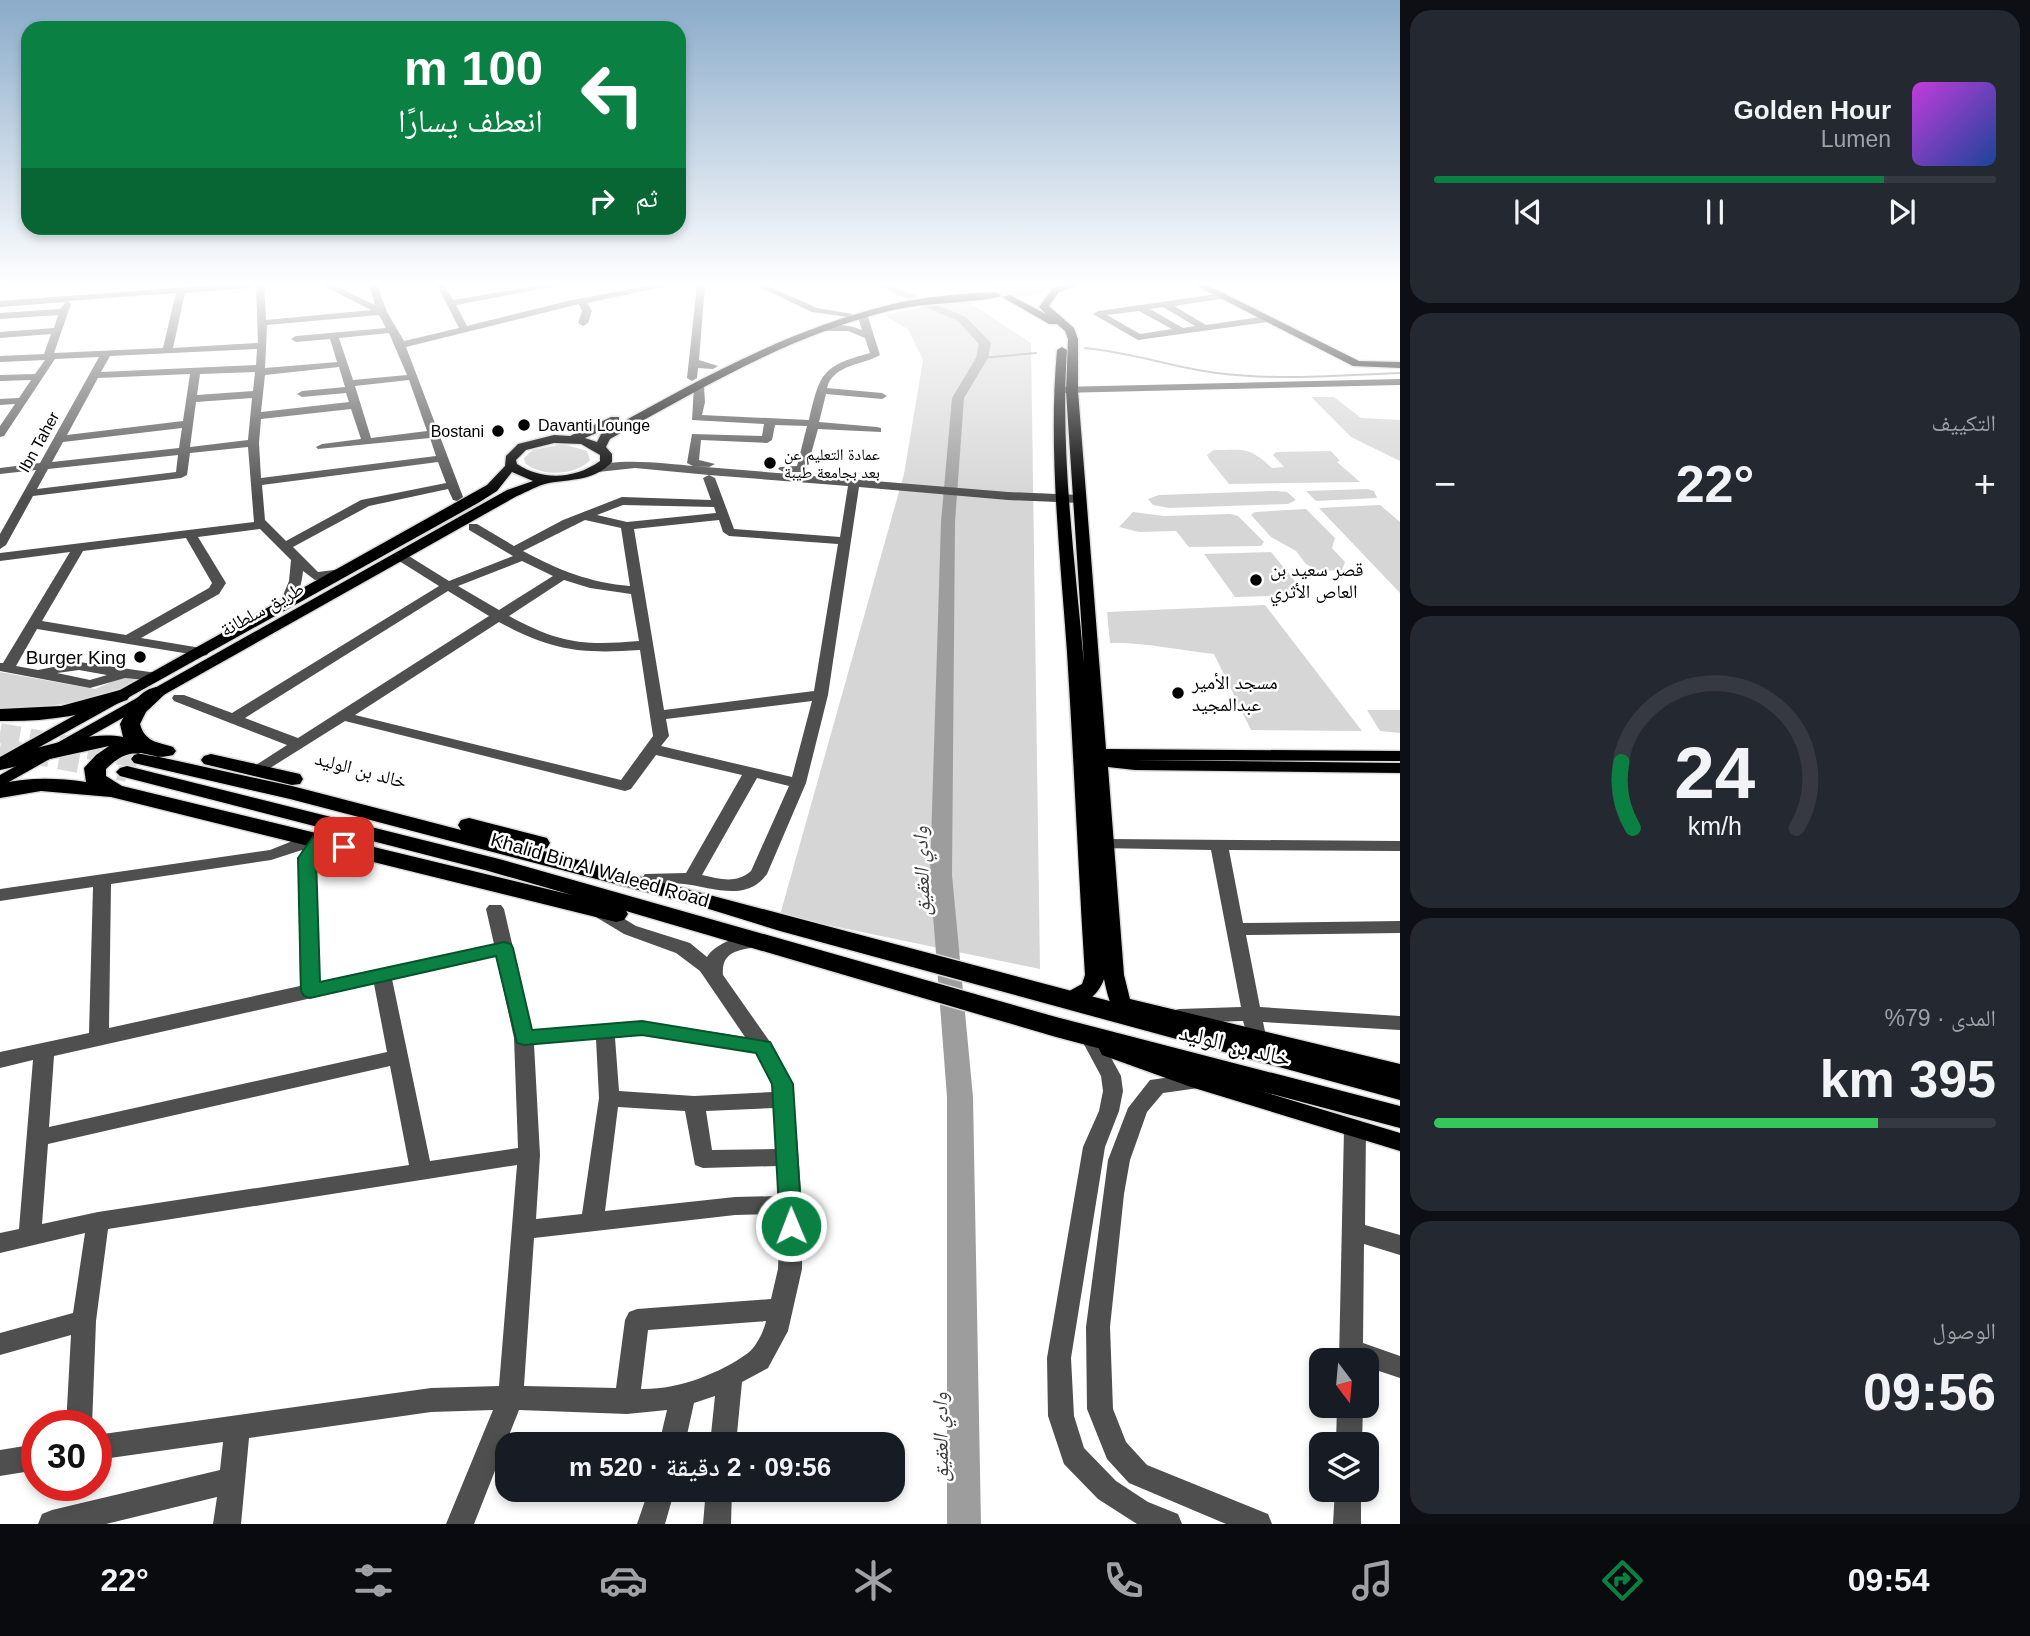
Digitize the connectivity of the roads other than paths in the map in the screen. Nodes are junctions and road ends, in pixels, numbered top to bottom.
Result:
1 (50, 356) edge
2 (105, 356) edge
3 (261, 356) edge
4 (341, 356) edge
5 (405, 356) edge
6 (694, 356) edge
7 (734, 356) edge
8 (754, 356) edge
9 (872, 356) edge
10 (1064, 356) edge
11 (1071, 356) edge
12 (1342, 356) edge
13 (1352, 356) edge
14 (694, 361) junction
15 (1400, 363) edge
16 (343, 364) junction
17 (713, 366) junction
18 (298, 368) junction
19 (260, 370) junction
20 (195, 371) junction
21 (94, 375) junction
22 (37, 377) junction
23 (413, 377) junction
24 (0, 379) edge
25 (695, 382) junction
26 (1400, 382) edge
27 (350, 386) junction
28 (821, 390) junction
29 (1066, 391) junction
30 (258, 394) junction
31 (302, 394) junction
32 (882, 396) dead end
33 (678, 397) junction
34 (191, 399) junction
35 (22, 401) junction
36 (0, 402) edge
37 (700, 402) junction
38 (355, 405) junction
39 (305, 410) junction
40 (255, 416) junction
41 (771, 421) junction
42 (188, 424) junction
43 (813, 424) junction
44 (2, 428) edge
45 (877, 430) dead end
46 (434, 435) junction
47 (59, 439) junction
48 (573, 439) junction
49 (367, 442) junction
50 (253, 443) junction
51 (322, 447) dead end
52 (185, 450) junction
53 (603, 450) junction
54 (443, 458) junction
55 (44, 466) junction
56 (511, 466) junction
57 (598, 469) junction
58 (0, 471) edge
59 (709, 478) dead end
60 (549, 479) junction
61 (256, 482) junction
62 (854, 484) junction
63 (884, 484) junction
64 (29, 493) junction
65 (1071, 497) junction
66 (722, 510) junction
67 (583, 516) junction
68 (262, 525) junction
69 (626, 526) junction
70 (472, 527) dead end
71 (190, 534) junction
72 (845, 541) junction
73 (0, 545) edge
74 (79, 547) junction
75 (284, 547) junction
76 (518, 553) junction
77 (400, 556) junction
78 (0, 557) edge
79 (297, 560) junction
80 (342, 573) junction
81 (560, 578) junction
82 (449, 585) junction
83 (637, 590) junction
84 (286, 605) junction
85 (500, 615) junction
86 (33, 624) junction
87 (129, 639) junction
88 (646, 645) junction
89 (202, 652) junction
90 (3, 667) edge
91 (156, 685) junction
92 (821, 695) junction
93 (120, 696) junction
94 (179, 698) dead end
95 (0, 715) edge
96 (658, 715) junction
97 (342, 716) junction
98 (234, 719) junction
99 (1097, 729) junction
100 (75, 740) junction
101 (299, 744) junction
102 (652, 749) junction
103 (23, 751) junction
104 (56, 751) junction
105 (0, 756) edge
106 (1400, 757) edge
107 (1095, 760) junction
108 (1136, 760) junction
109 (0, 764) edge
110 (130, 767) junction
111 (1400, 768) edge
112 (259, 770) junction
113 (752, 772) junction
114 (0, 782) edge
115 (798, 783) junction
116 (0, 791) edge
117 (314, 840) junction
118 (1105, 844) junction
119 (1219, 845) junction
120 (1400, 846) edge
121 (102, 879) junction
122 (697, 889) junction
123 (0, 895) edge
124 (594, 908) junction
125 (495, 909) dead end
126 (696, 924) junction
127 (1400, 927) edge
128 (1234, 929) junction
129 (769, 937) junction
130 (504, 948) junction
131 (714, 975) junction
132 (382, 976) junction
133 (310, 991) junction
134 (1066, 999) junction
135 (1127, 1011) junction
136 (1252, 1014) junction
137 (1170, 1016) junction
138 (1400, 1023) edge
139 (605, 1031) junction
140 (1077, 1034) junction
141 (1256, 1036) junction
142 (99, 1038) junction
143 (524, 1038) junction
144 (763, 1047) junction
145 (44, 1050) junction
146 (1331, 1055) joint
147 (398, 1057) junction
148 (0, 1060) edge
149 (1199, 1081) junction
150 (1395, 1083) edge
151 (609, 1098) junction
152 (784, 1099) junction
153 (694, 1104) junction
154 (1400, 1117) edge
155 (1355, 1129) junction
156 (38, 1138) junction
157 (1400, 1142) edge
158 (1093, 1151) junction
159 (529, 1154) junction
160 (789, 1157) junction
161 (1119, 1160) junction
162 (421, 1171) junction
163 (791, 1205) junction
164 (98, 1221) junction
165 (592, 1221) junction
166 (523, 1230) junction
167 (1353, 1231) junction
168 (30, 1237) junction
169 (0, 1243) edge
170 (1400, 1245) edge
171 (781, 1308) junction
172 (84, 1321) junction
173 (0, 1344) edge
174 (1351, 1348) edge
175 (1379, 1362) edge
176 (1400, 1367) edge
177 (730, 1375) junction
178 (684, 1393) junction
179 (511, 1398) junction
180 (627, 1402) junction
181 (80, 1410) edge
182 (237, 1428) junction
183 (675, 1432) edge
184 (724, 1432) edge
185 (112, 1446) edge
186 (21, 1460) edge
187 (0, 1464) edge
188 (231, 1480) junction
189 (658, 1502) edge
190 (718, 1502) edge
191 (1348, 1502) edge
192 (111, 1517) edge
193 (52, 1524) edge
194 (227, 1524) edge
195 (460, 1524) edge
196 (651, 1524) edge
197 (717, 1524) edge
198 (1168, 1524) edge
199 (1258, 1524) edge
200 (1347, 1524) edge

1 - 22 street
2 - 21 street, Ibn Taher
3 - 19 street
4 - 16 street
5 - 23 street
6 - 14 street
7 - 17 main road
8 - 25 main road
9 - 28 street
10 - 29 main road
11 - 29 main road
12 - 15 main road
13 - 15 main road
14 - 17 street
14 - 25 street
16 - 18 street
16 - 27 street
17 - 25 main road
18 - 19 street
18 - 31 street
19 - 20 street
19 - 30 street
20 - 21 street
20 - 34 street
21 - 47 street, Ibn Taher
22 - 24 street
22 - 35 street
23 - 27 street
23 - 46 street
25 - 33 main road
25 - 37 street
25 - 48 main road
26 - 29 street
27 - 31 street
27 - 38 street
28 - 32 street
28 - 43 street
29 - 65 main road
30 - 34 street
30 - 40 street
31 - 39 street
33 - 37 street
33 - 53 main road
34 - 42 street
35 - 36 street
35 - 44 street
37 - 41 street
38 - 39 street
38 - 49 street
39 - 40 street
40 - 50 street
41 - 43 street
41 - 43 street
42 - 47 street
42 - 52 street
43 - 45 street
46 - 49 street
46 - 54 street
47 - 55 street, Ibn Taher
48 - 53 main road
48 - 56 main road, طريق سلطانة
49 - 51 street
50 - 52 street
50 - 61 street
52 - 55 street
52 - 64 street
53 - 57 main road
53 - 63 street
54 - 61 street
54 - 75 street
55 - 58 street
55 - 64 street, Ibn Taher
56 - 60 main road
56 - 80 main road, طريق سلطانة
57 - 60 main road
57 - 62 street
59 - 66 street
60 - 77 main road, طريق سلطانة
61 - 68 street
62 - 63 street
62 - 72 street
63 - 65 street
64 - 73 street, Ibn Taher
65 - 99 main road
65 - 107 main road
66 - 67 street
66 - 69 street
66 - 72 street
67 - 69 street
67 - 76 street
68 - 71 street
68 - 75 street
69 - 83 street
70 - 76 street
71 - 74 street
71 - 87 street
72 - 92 street
74 - 78 street
74 - 86 street
75 - 79 street
76 - 81 street
76 - 82 street
77 - 82 street
77 - 91 main road, طريق سلطانة
79 - 80 street
79 - 84 street
80 - 84 main road, طريق سلطانة
81 - 83 street
81 - 85 street
82 - 85 street
82 - 98 street
83 - 88 street
84 - 89 main road, طريق سلطانة
85 - 88 street
85 - 97 street
86 - 87 street
86 - 90 street
87 - 89 street
88 - 96 street
89 - 91 main road, طريق سلطانة
90 - 91 street
91 - 93 main road, طريق سلطانة
91 - 100 main road, طريق سلطانة
91 - 110 highway
92 - 96 street
92 - 115 street
93 - 95 highway
93 - 103 main road, طريق سلطانة
94 - 98 street
96 - 102 street
97 - 101 street
97 - 102 street
98 - 101 street
99 - 107 main road
99 - 108 main road
100 - 103 highway
100 - 104 main road, طريق سلطانة
101 - 112 street
102 - 113 street
103 - 105 highway
103 - 109 main road, طريق سلطانة
104 - 109 highway, خالد بن الوليد
104 - 110 highway, خالد بن الوليد
104 - 114 main road, طريق سلطانة
106 - 108 main road
107 - 108 main road
107 - 118 main road
107 - 134 main road
108 - 111 main road
110 - 112 highway, خالد بن الوليد
110 - 116 highway
110 - 117 highway, خالد بن الوليد
110 - 122 highway, Khalid Bin Al Waleed Road
110 - 126 highway, Khalid Bin Al Waleed Road
112 - 122 highway, خالد بن الوليد
113 - 115 street
113 - 122 street
115 - 122 street
117 - 121 street
117 - 124 highway, خالد بن الوليد
117 - 133 street
118 - 119 street
118 - 135 main road
119 - 120 street
119 - 128 street
121 - 123 street
121 - 142 street
122 - 129 highway, Khalid Bin Al Waleed Road
124 - 126 highway, خالد بن الوليد
124 - 131 street
125 - 130 street
126 - 129 highway, Khalid Bin Al Waleed Road
127 - 128 street
128 - 136 street
129 - 131 street
129 - 134 highway, Khalid Bin Al Waleed Road
129 - 140 highway, Khalid Bin Al Waleed Road
130 - 132 street
130 - 143 street
131 - 144 street
132 - 133 street
132 - 147 street
133 - 142 street
134 - 135 highway, خالد بن الوليد
135 - 137 main road
135 - 150 highway, خالد بن الوليد
136 - 137 street
136 - 138 street
136 - 141 street
137 - 141 main road
139 - 143 street
139 - 144 street
139 - 151 street
140 - 149 main road
140 - 154 highway, خالد بن الوليد
140 - 158 street
141 - 146 main road
142 - 145 street
143 - 159 street
144 - 152 street
145 - 148 street
145 - 156 street
146 - 150 highway
147 - 156 street
147 - 162 street
149 - 155 main road
149 - 161 street
151 - 153 street
151 - 165 street
152 - 153 street
152 - 160 street
153 - 160 street
155 - 157 main road
155 - 167 street
156 - 168 street
158 - 161 street
158 - 198 street
159 - 162 street
159 - 166 street
160 - 163 street
161 - 199 street
162 - 164 street
163 - 165 street
163 - 171 street
164 - 168 street
164 - 172 street
165 - 166 street
166 - 179 street
167 - 170 street
167 - 174 street
168 - 169 street
171 - 177 street
171 - 180 street
172 - 173 street
172 - 181 street
175 - 176 street
177 - 178 street
177 - 184 street
178 - 180 street
178 - 183 street
179 - 180 street
179 - 182 street
179 - 195 street
182 - 185 street
182 - 188 street
186 - 187 street
188 - 192 street
188 - 194 street
189 - 196 street
190 - 197 street
191 - 200 street
192 - 193 street

